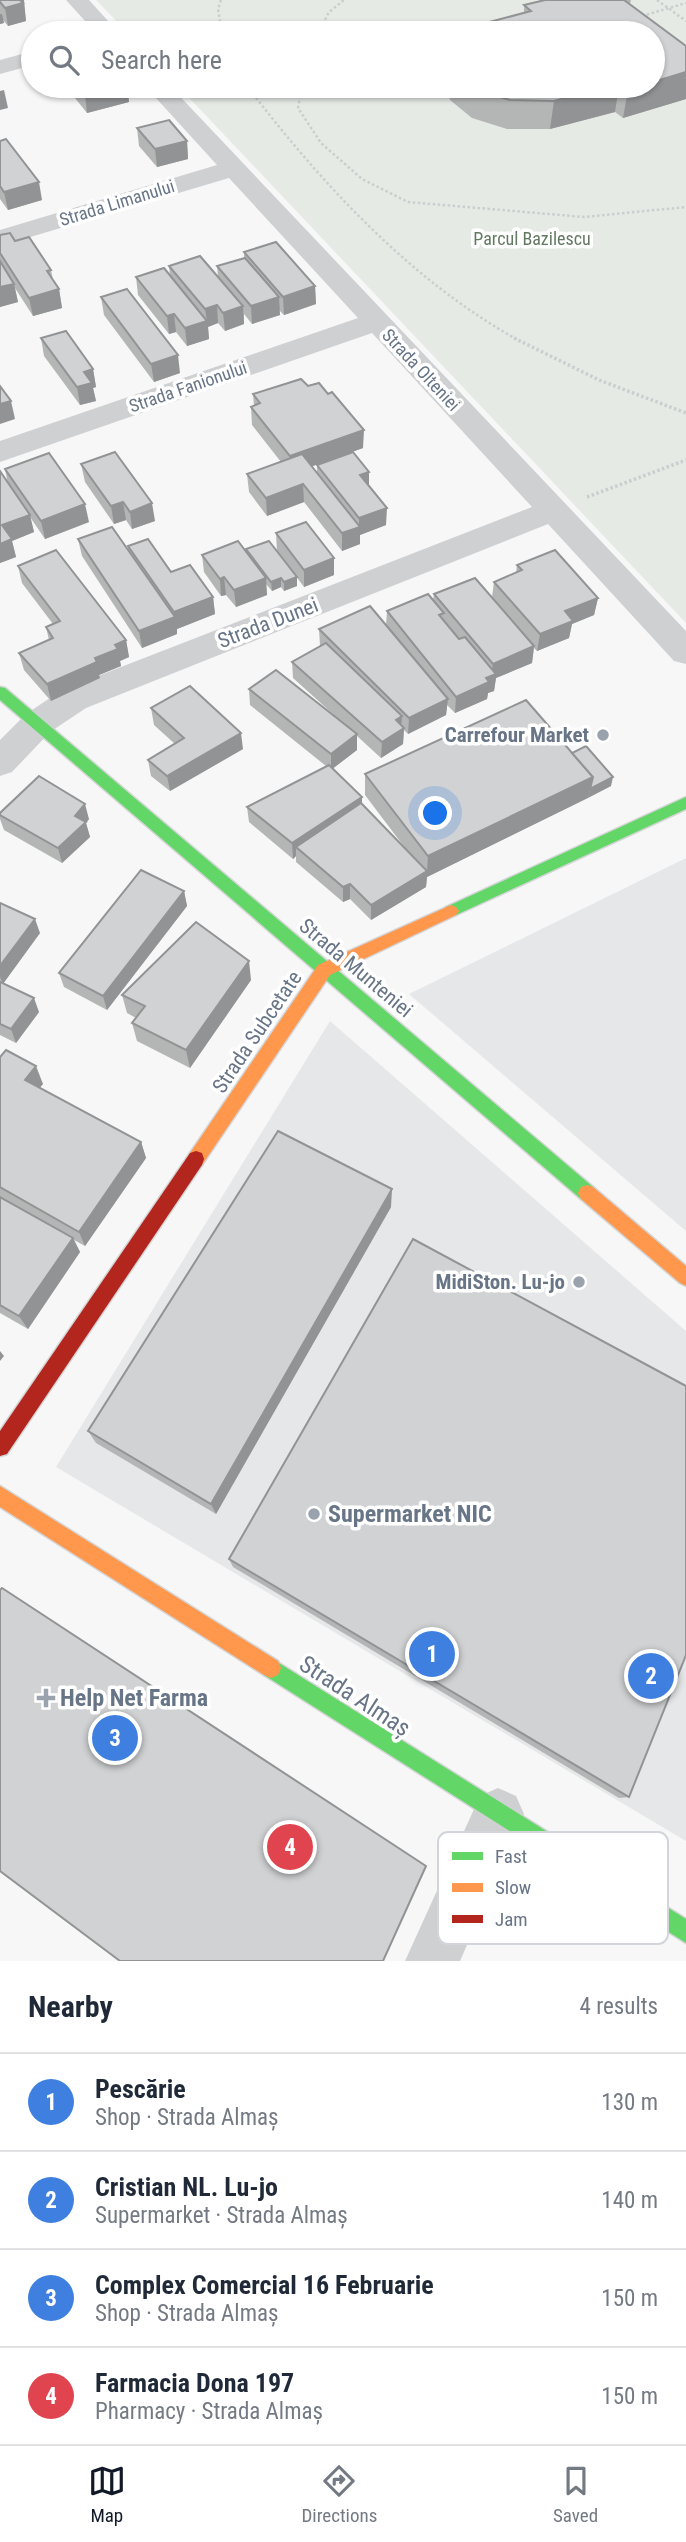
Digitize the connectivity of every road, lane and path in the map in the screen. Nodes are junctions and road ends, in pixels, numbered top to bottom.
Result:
1 (77, 0) edge
2 (221, 0) edge
3 (344, 0) edge
4 (657, 0) edge
5 (686, 3) edge
6 (669, 8) junction
7 (97, 21) edge
8 (220, 21) edge
9 (324, 21) edge
10 (649, 21) edge
11 (686, 21) edge
12 (21, 61) edge
13 (0, 67) edge
14 (168, 98) edge
15 (256, 98) edge
16 (300, 98) edge
17 (235, 168) junction
18 (686, 207) edge
19 (0, 238) edge
20 (376, 322) junction
21 (686, 413) edge
22 (0, 453) edge
23 (686, 460) edge
24 (554, 510) junction
25 (686, 652) edge
26 (0, 692) edge
27 (38, 723) junction
28 (0, 762) edge
29 (686, 803) edge
30 (324, 970) junction
31 (686, 1277) edge
32 (0, 1447) edge
33 (0, 1496) edge
34 (498, 1814) junction
35 (490, 1832) edge
36 (527, 1832) edge
37 (668, 1921) edge
38 (686, 1932) edge
39 (440, 1944) edge
40 (432, 1961) edge

1 - 7 street
2 - 8 path
3 - 9 path
4 - 6 path
5 - 6 path
6 - 10 path
6 - 11 path
12 - 13 street
14 - 17 street, Strada Olteniei
15 - 21 path
16 - 18 path
17 - 19 street, Strada Limanului
17 - 20 street, Strada Olteniei
20 - 22 street, Strada Fanionului
20 - 24 street, Strada Olteniei
23 - 24 path
24 - 25 street, Strada Olteniei
24 - 27 street, Strada Dunei
26 - 27 street, Strada Munteniei
27 - 28 street, Strada Dunei
27 - 30 street, Strada Munteniei
29 - 30 street, Strada Subcetate
30 - 31 street, Strada Munteniei
30 - 32 street, Strada Subcetate
33 - 34 street, Strada Almaș
34 - 35 street
34 - 36 street, Strada Almaș
37 - 38 street, Strada Almaș
39 - 40 street

